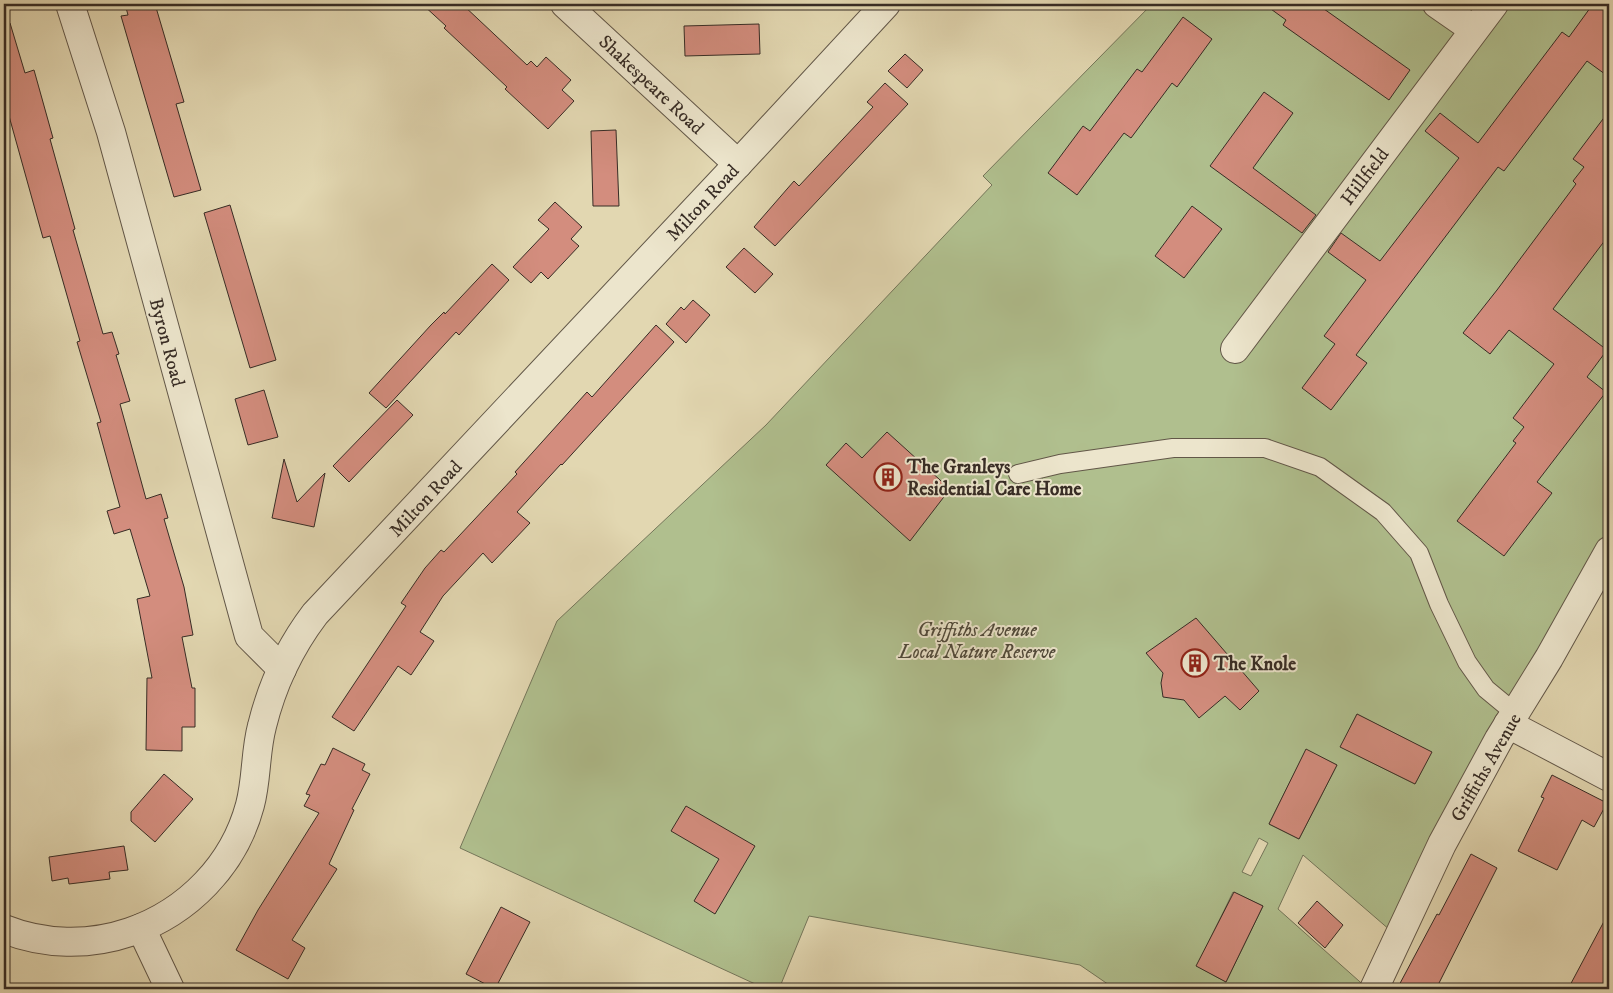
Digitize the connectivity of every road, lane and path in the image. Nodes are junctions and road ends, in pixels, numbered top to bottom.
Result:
1 (70, 4) edge
2 (565, 4) edge
3 (886, 4) edge
4 (1437, 4) edge
5 (1494, 4) edge
6 (1473, 29) junction
7 (738, 164) junction
8 (1235, 350) dead end
9 (1018, 474) dead end
10 (1609, 551) edge
11 (282, 669) junction
12 (1512, 719) junction
13 (1609, 777) edge
14 (141, 928) junction
15 (4, 929) edge
16 (170, 989) edge
17 (1374, 989) edge

1 - 11 street, Byron Road
2 - 7 street, Shakespeare Road
3 - 7 street, Milton Road
4 - 6 street
5 - 6 street, Hillfield
6 - 8 street, Hillfield
7 - 11 street, Milton Road
9 - 12 lane
10 - 12 street, Griffiths Avenue
11 - 14 street, Milton Road
12 - 13 street
12 - 17 street, Griffiths Avenue
14 - 15 street, Milton Road
14 - 16 street

